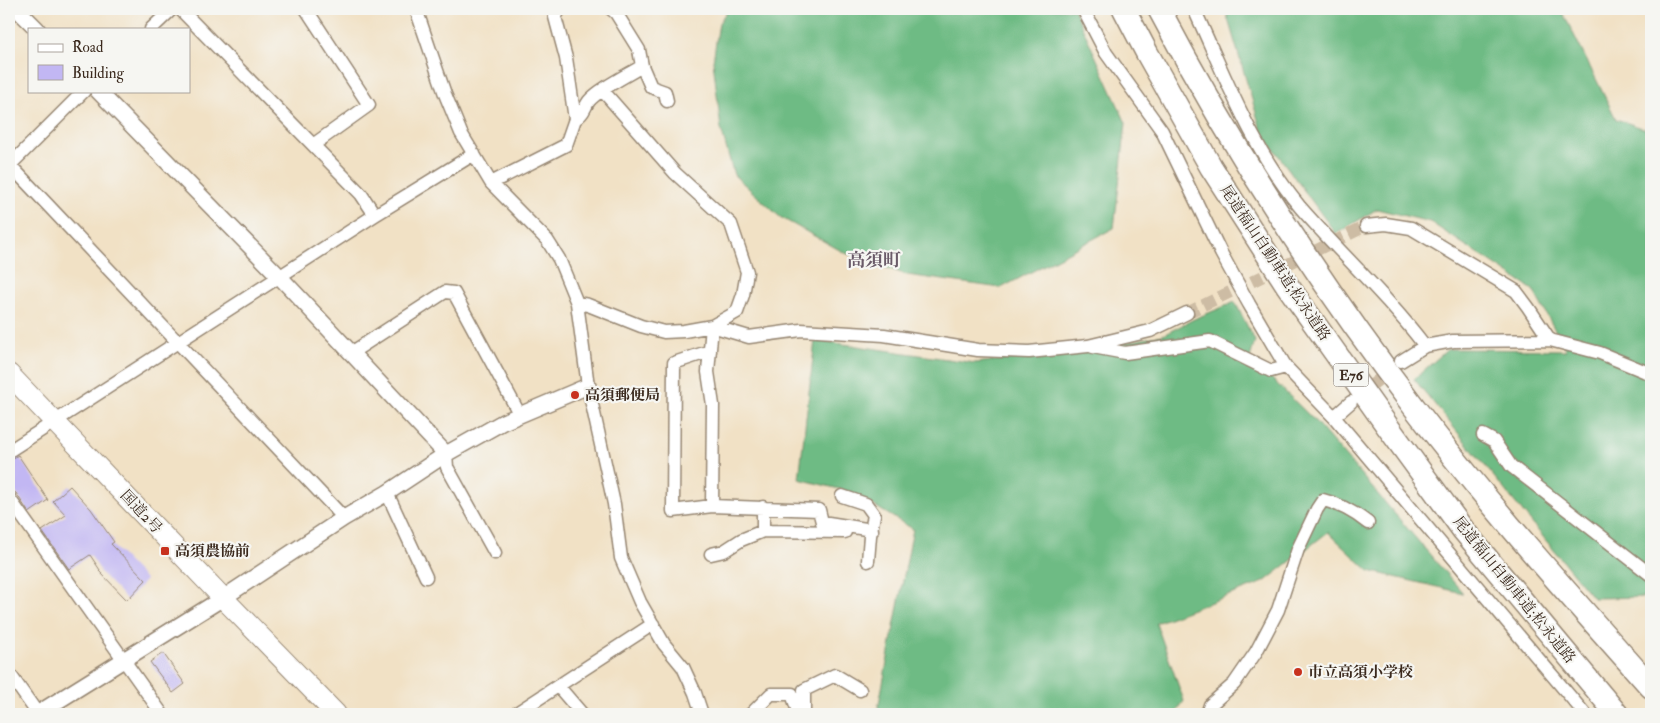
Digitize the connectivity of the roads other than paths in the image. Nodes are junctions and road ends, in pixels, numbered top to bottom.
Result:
1 (17, 9) edge
2 (172, 9) edge
3 (180, 9) edge
4 (306, 9) edge
5 (416, 9) edge
6 (560, 9) edge
7 (612, 9) edge
8 (1083, 9) edge
9 (1124, 9) edge
10 (1159, 9) edge
11 (1194, 9) edge
12 (36, 28) edge
13 (151, 28) edge
14 (642, 66) junction
15 (603, 91) junction
16 (83, 92) edge
17 (99, 92) edge
18 (667, 101) dead end
19 (575, 119) junction
20 (313, 145) junction
21 (474, 154) junction
22 (9, 165) edge
23 (491, 183) junction
24 (375, 215) junction
25 (1366, 226) tunnel mouth
26 (279, 276) junction
27 (576, 303) junction
28 (1187, 313) tunnel mouth
29 (712, 326) junction
30 (1550, 340) junction
31 (178, 343) junction
32 (1088, 346) junction
33 (1426, 346) junction
34 (710, 351) junction
35 (352, 353) junction
36 (1401, 362) tunnel mouth
37 (1286, 367) junction
38 (9, 374) edge
39 (1651, 374) edge
40 (588, 386) junction
41 (1351, 402) tunnel mouth
42 (520, 415) junction
43 (1334, 417) junction
44 (55, 421) junction
45 (1483, 435) dead end
46 (9, 451) edge
47 (446, 454) junction
48 (387, 493) junction
49 (842, 496) dead end
50 (9, 498) edge
51 (712, 506) junction
52 (763, 507) junction
53 (344, 518) junction
54 (1368, 523) dead end
55 (763, 531) junction
56 (871, 533) junction
57 (495, 552) dead end
58 (711, 554) dead end
59 (868, 561) dead end
60 (1651, 575) edge
61 (426, 578) dead end
62 (223, 598) junction
63 (653, 624) junction
64 (123, 661) junction
65 (9, 673) edge
66 (558, 686) junction
67 (1651, 687) edge
68 (860, 690) dead end
69 (37, 714) edge
70 (162, 714) edge
71 (336, 714) edge
72 (515, 714) edge
73 (582, 714) edge
74 (702, 714) edge
75 (751, 714) edge
76 (798, 714) edge
77 (804, 714) edge
78 (1207, 714) edge
79 (1585, 714) edge
80 (1617, 714) edge

1 - 12 street
2 - 13 street
3 - 20 street
4 - 20 street
5 - 21 street
6 - 19 street
7 - 14 street
8 - 37 street
9 - 80 highway, 尾道福山自動車道;松永道路 / E76
10 - 67 highway, 尾道福山自動車道;松永道路 / E76
11 - 33 street
14 - 15 street
14 - 18 street
15 - 19 street
15 - 29 street
16 - 22 street
17 - 26 street
19 - 23 street
20 - 24 street
21 - 23 street
21 - 24 street
22 - 31 street
23 - 27 street
24 - 26 street
25 - 30 street
26 - 31 street
26 - 35 street
27 - 29 street
27 - 40 street
28 - 32 street
29 - 32 street
29 - 34 street
30 - 33 street
30 - 39 street
31 - 44 street
31 - 53 street
32 - 37 street
33 - 36 street
34 - 51 street
34 - 51 street
35 - 42 street
35 - 47 street
37 - 43 street
38 - 44 highway, 国道2号
40 - 42 street
40 - 63 street
41 - 43 street
42 - 47 street
43 - 79 street
44 - 46 street
44 - 62 highway, 国道2号
45 - 60 street
47 - 48 street
47 - 57 street
48 - 53 street
48 - 61 street
49 - 56 street
50 - 64 street
51 - 52 street
52 - 55 street
52 - 56 street
53 - 62 street
54 - 78 street
55 - 56 street
55 - 58 street
56 - 59 street
62 - 64 street
62 - 71 highway, 国道2号
63 - 66 street
63 - 74 street
64 - 69 street
64 - 70 street
65 - 69 street
66 - 72 street
66 - 73 street
68 - 77 street
75 - 76 street

